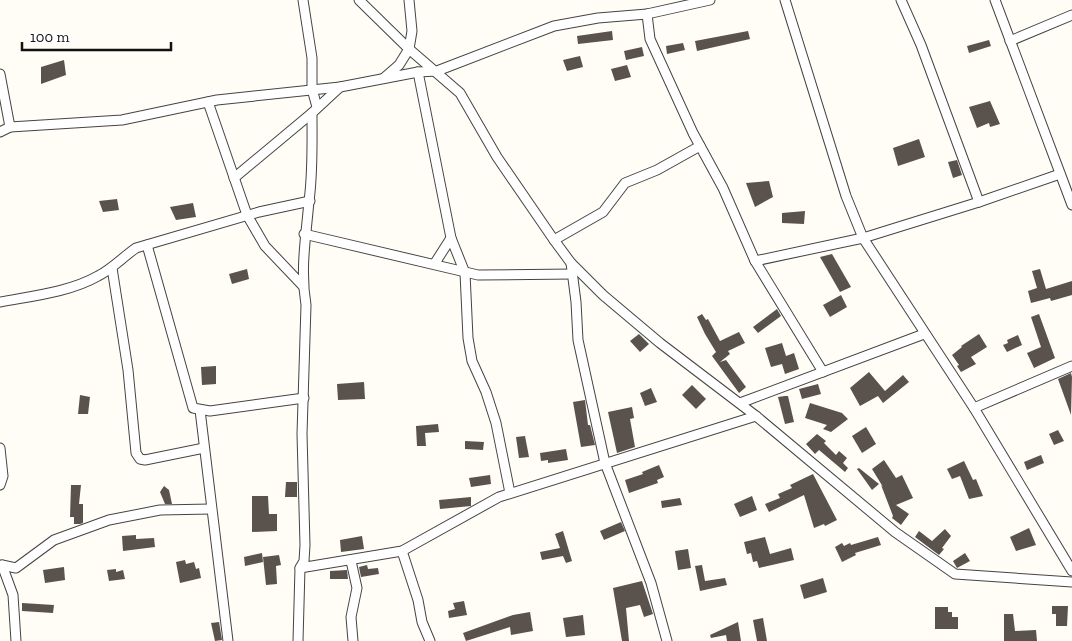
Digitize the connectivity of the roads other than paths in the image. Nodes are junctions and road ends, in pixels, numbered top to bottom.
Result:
1 (303, 0) edge
2 (359, 0) edge
3 (409, 0) edge
4 (710, 0) edge
5 (901, 0) edge
6 (995, 0) edge
7 (788, 1) edge
8 (646, 14) junction
9 (1072, 15) edge
10 (1010, 40) junction
11 (409, 49) junction
12 (437, 71) junction
13 (418, 72) junction
14 (0, 74) edge
15 (384, 79) junction
16 (340, 87) junction
17 (312, 89) junction
18 (208, 102) junction
19 (315, 110) junction
20 (10, 126) junction
21 (0, 132) edge
22 (700, 146) junction
23 (1060, 174) junction
24 (234, 178) junction
25 (310, 201) junction
26 (979, 202) junction
27 (1072, 205) edge
28 (247, 215) junction
29 (304, 234) junction
30 (451, 238) junction
31 (864, 238) junction
32 (554, 240) junction
33 (147, 245) junction
34 (755, 261) junction
35 (435, 263) junction
36 (571, 263) junction
37 (112, 268) junction
38 (465, 273) junction
39 (573, 274) junction
40 (303, 286) junction
41 (0, 302) edge
42 (924, 334) junction
43 (1072, 366) edge
44 (823, 372) junction
45 (304, 398) junction
46 (740, 403) junction
47 (974, 408) junction
48 (200, 410) junction
49 (756, 416) junction
50 (0, 448) edge
51 (204, 448) junction
52 (605, 463) junction
53 (0, 485) edge
54 (510, 493) junction
55 (211, 509) junction
56 (402, 551) junction
57 (350, 561) junction
58 (1, 566) edge
59 (300, 568) junction
60 (1072, 571) edge
61 (1072, 582) edge
62 (16, 641) edge
63 (228, 641) edge
64 (298, 641) edge
65 (353, 641) edge
66 (430, 641) edge
67 (667, 641) edge

1 - 17 street
2 - 11 street
3 - 11 street
4 - 8 street
5 - 26 street
6 - 10 street
7 - 31 street
8 - 12 street
8 - 22 street
9 - 10 street
10 - 23 street
11 - 12 street
11 - 15 street
12 - 13 street
12 - 32 street
13 - 15 street
13 - 30 street
14 - 20 street
15 - 16 street
16 - 17 street
16 - 19 street
17 - 18 street
17 - 19 street
18 - 20 street
18 - 24 street
19 - 24 street
19 - 25 street
20 - 21 street
22 - 32 street
22 - 34 street
23 - 26 street
23 - 27 street
24 - 28 street
25 - 28 street
25 - 29 street
26 - 31 street
28 - 33 street
28 - 40 street
29 - 35 street
29 - 40 street
30 - 35 street
30 - 38 street
31 - 34 street
31 - 42 street
32 - 36 street
33 - 37 street
33 - 48 street
34 - 44 street
35 - 38 street
36 - 39 street
36 - 46 street
37 - 41 street
37 - 51 street
38 - 39 street
38 - 54 street
39 - 52 street
40 - 45 street
42 - 44 street
42 - 47 street
43 - 47 street
44 - 46 street
45 - 48 street
45 - 59 street
46 - 49 street
47 - 60 street
48 - 51 street
49 - 52 street
49 - 61 street
50 - 53 street
51 - 55 street
52 - 54 street
52 - 67 street
54 - 56 street
55 - 58 street
55 - 63 street
56 - 57 street
56 - 66 street
57 - 59 street
57 - 65 street
58 - 62 street
59 - 64 street

